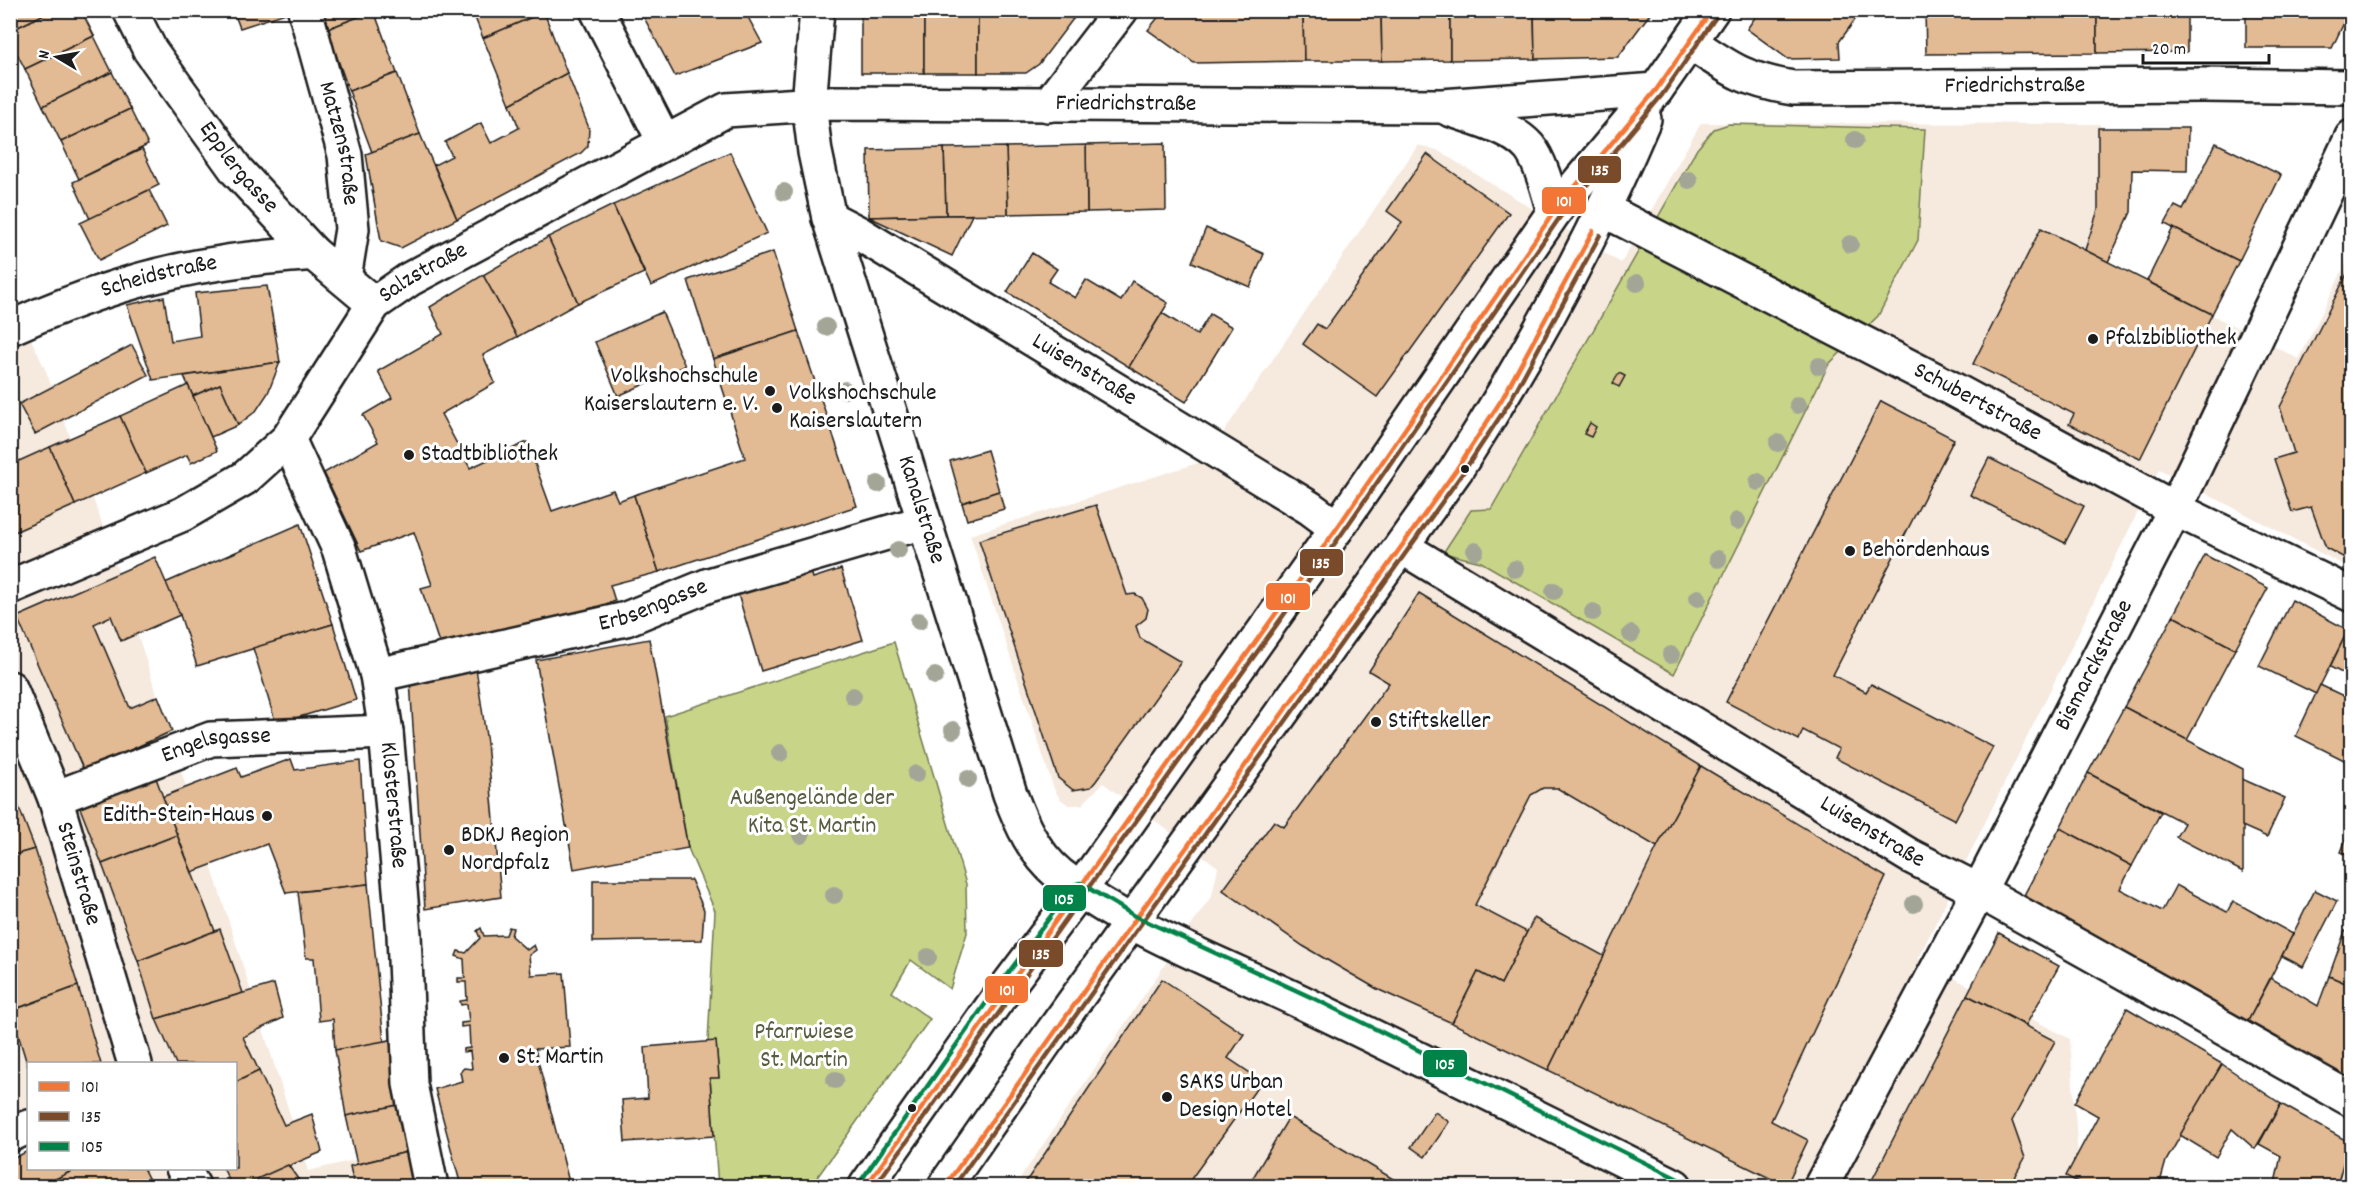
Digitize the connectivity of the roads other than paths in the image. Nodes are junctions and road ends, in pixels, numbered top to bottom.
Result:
1 (130, 10) edge
2 (305, 10) edge
3 (597, 10) edge
4 (817, 10) edge
5 (1121, 10) edge
6 (1712, 10) edge
7 (1690, 42) junction
8 (2352, 87) edge
9 (1656, 90) junction
10 (809, 104) junction
11 (1048, 105) junction
12 (1442, 106) junction
13 (2352, 137) edge
14 (664, 141) junction
15 (1604, 210) junction
16 (1554, 212) junction
17 (829, 219) junction
18 (313, 253) junction
19 (344, 278) junction
20 (374, 304) junction
21 (10, 328) edge
22 (288, 439) junction
23 (2175, 509) junction
24 (924, 522) junction
25 (1337, 528) junction
26 (1402, 548) junction
27 (10, 587) edge
28 (2352, 595) edge
29 (377, 675) junction
30 (10, 688) edge
31 (386, 732) junction
32 (55, 798) junction
33 (1080, 890) junction
34 (1979, 891) junction
35 (1131, 923) junction
36 (134, 1062) edge
37 (2352, 1100) edge
38 (27, 1127) edge
39 (10, 1135) edge
40 (184, 1170) edge
41 (193, 1186) edge
42 (431, 1186) edge
43 (866, 1186) edge
44 (945, 1186) edge
45 (1675, 1186) edge
46 (1821, 1186) edge

1 - 18 street, Epplergasse
2 - 19 street, Matzenstraße
3 - 14 street
4 - 10 street, Kanalstraße
5 - 11 street
6 - 7 street
7 - 8 street, Friedrichstraße
7 - 9 street
9 - 12 street, Friedrichstraße
9 - 15 street
9 - 16 street
10 - 11 street, Friedrichstraße
10 - 14 street, Salzstraße
10 - 17 street, Kanalstraße
11 - 12 street, Friedrichstraße
12 - 16 street, Friedrichstraße
13 - 23 street, Bismarckstraße
14 - 20 street, Salzstraße
15 - 23 street, Schubertstraße
15 - 26 street
16 - 25 street
17 - 24 street, Kanalstraße
17 - 25 street, Luisenstraße
18 - 19 street, Epplergasse
18 - 21 street, Scheidstraße
19 - 20 street, Epplergasse
20 - 22 street, Salzstraße
22 - 27 street, Salzstraße
22 - 29 street, Klosterstraße
23 - 28 street, Schubertstraße
23 - 34 street, Bismarckstraße
24 - 29 street, Erbsengasse
24 - 33 street, Kanalstraße
25 - 33 street
26 - 34 street, Luisenstraße
26 - 35 street
29 - 31 street, Klosterstraße
30 - 32 street, Steinstraße
31 - 32 street, Engelsgasse
31 - 42 street, Klosterstraße
32 - 36 street, Steinstraße
33 - 35 street, Kanalstraße
33 - 43 street
34 - 37 street, Luisenstraße
34 - 46 street, Bismarckstraße
35 - 44 street
35 - 45 street, Kanalstraße
38 - 39 street
40 - 41 street

